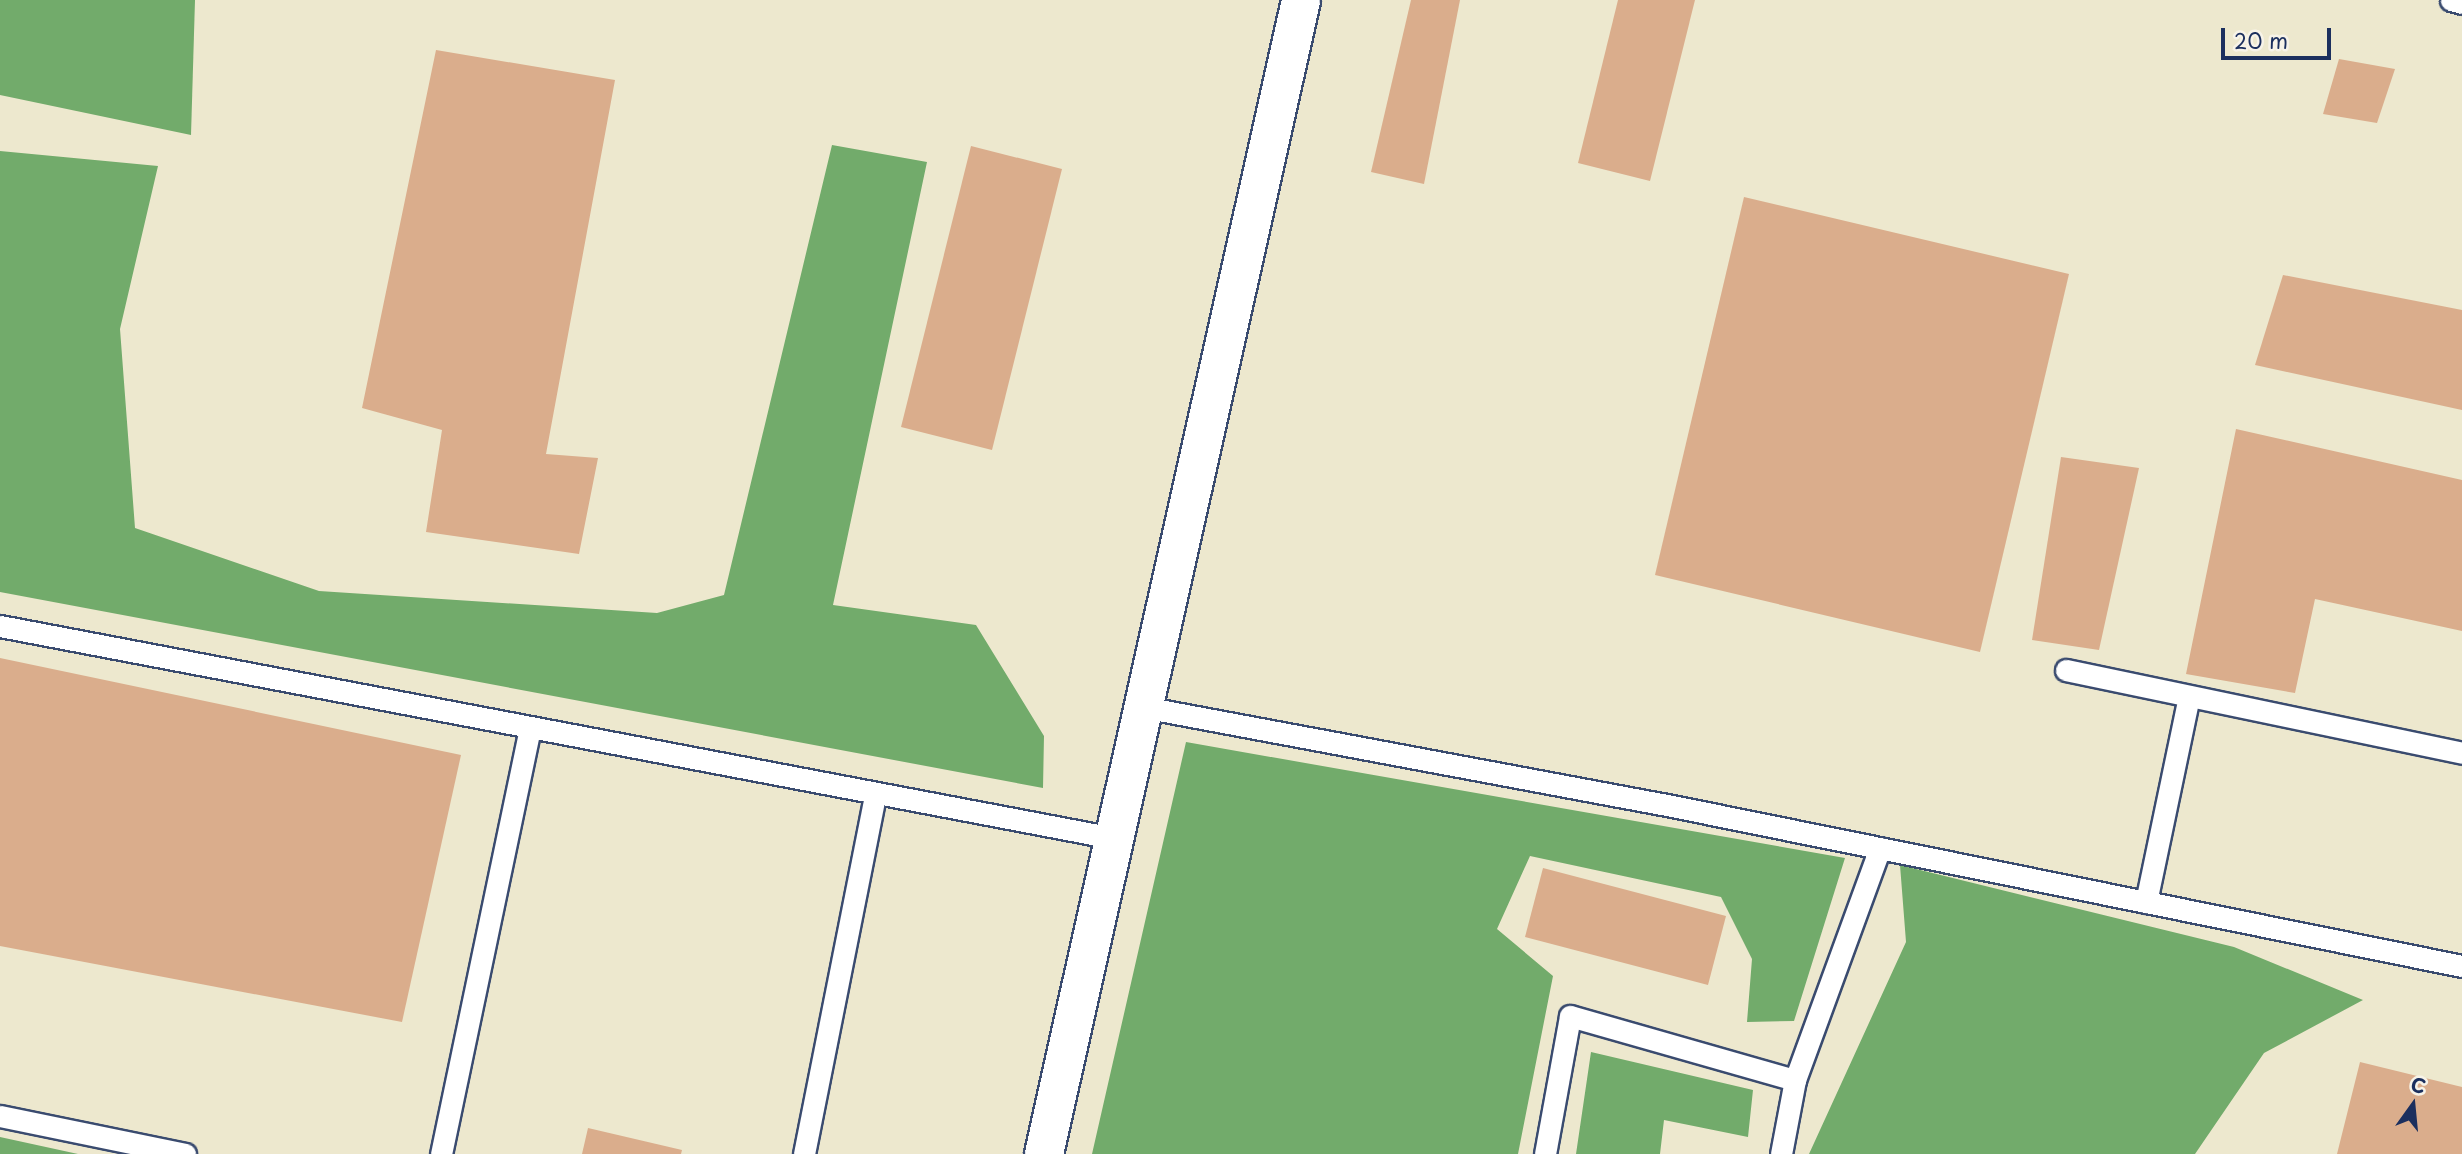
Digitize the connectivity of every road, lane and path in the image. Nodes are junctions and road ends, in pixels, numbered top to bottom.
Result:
1 (1301, 0) edge
2 (2451, 0) edge
3 (2462, 3) edge
4 (0, 626) edge
5 (2066, 670) dead end
6 (2189, 696) junction
7 (1143, 707) junction
8 (530, 728) junction
9 (2462, 753) edge
10 (875, 795) junction
11 (1113, 838) junction
12 (1880, 848) junction
13 (2146, 902) junction
14 (2462, 966) edge
15 (1795, 1080) junction
16 (0, 1116) edge
17 (185, 1154) edge
18 (441, 1154) edge
19 (804, 1154) edge
20 (1044, 1154) edge
21 (1545, 1154) edge
22 (1781, 1154) edge

1 - 7 street
2 - 3 lane
4 - 8 lane
5 - 6 lane
6 - 9 lane
6 - 13 lane
7 - 11 street
7 - 12 lane
8 - 10 lane
8 - 18 lane
10 - 11 lane
10 - 19 lane
11 - 20 street
12 - 13 lane
12 - 15 lane
13 - 14 lane
15 - 21 lane
15 - 22 lane
16 - 17 lane

